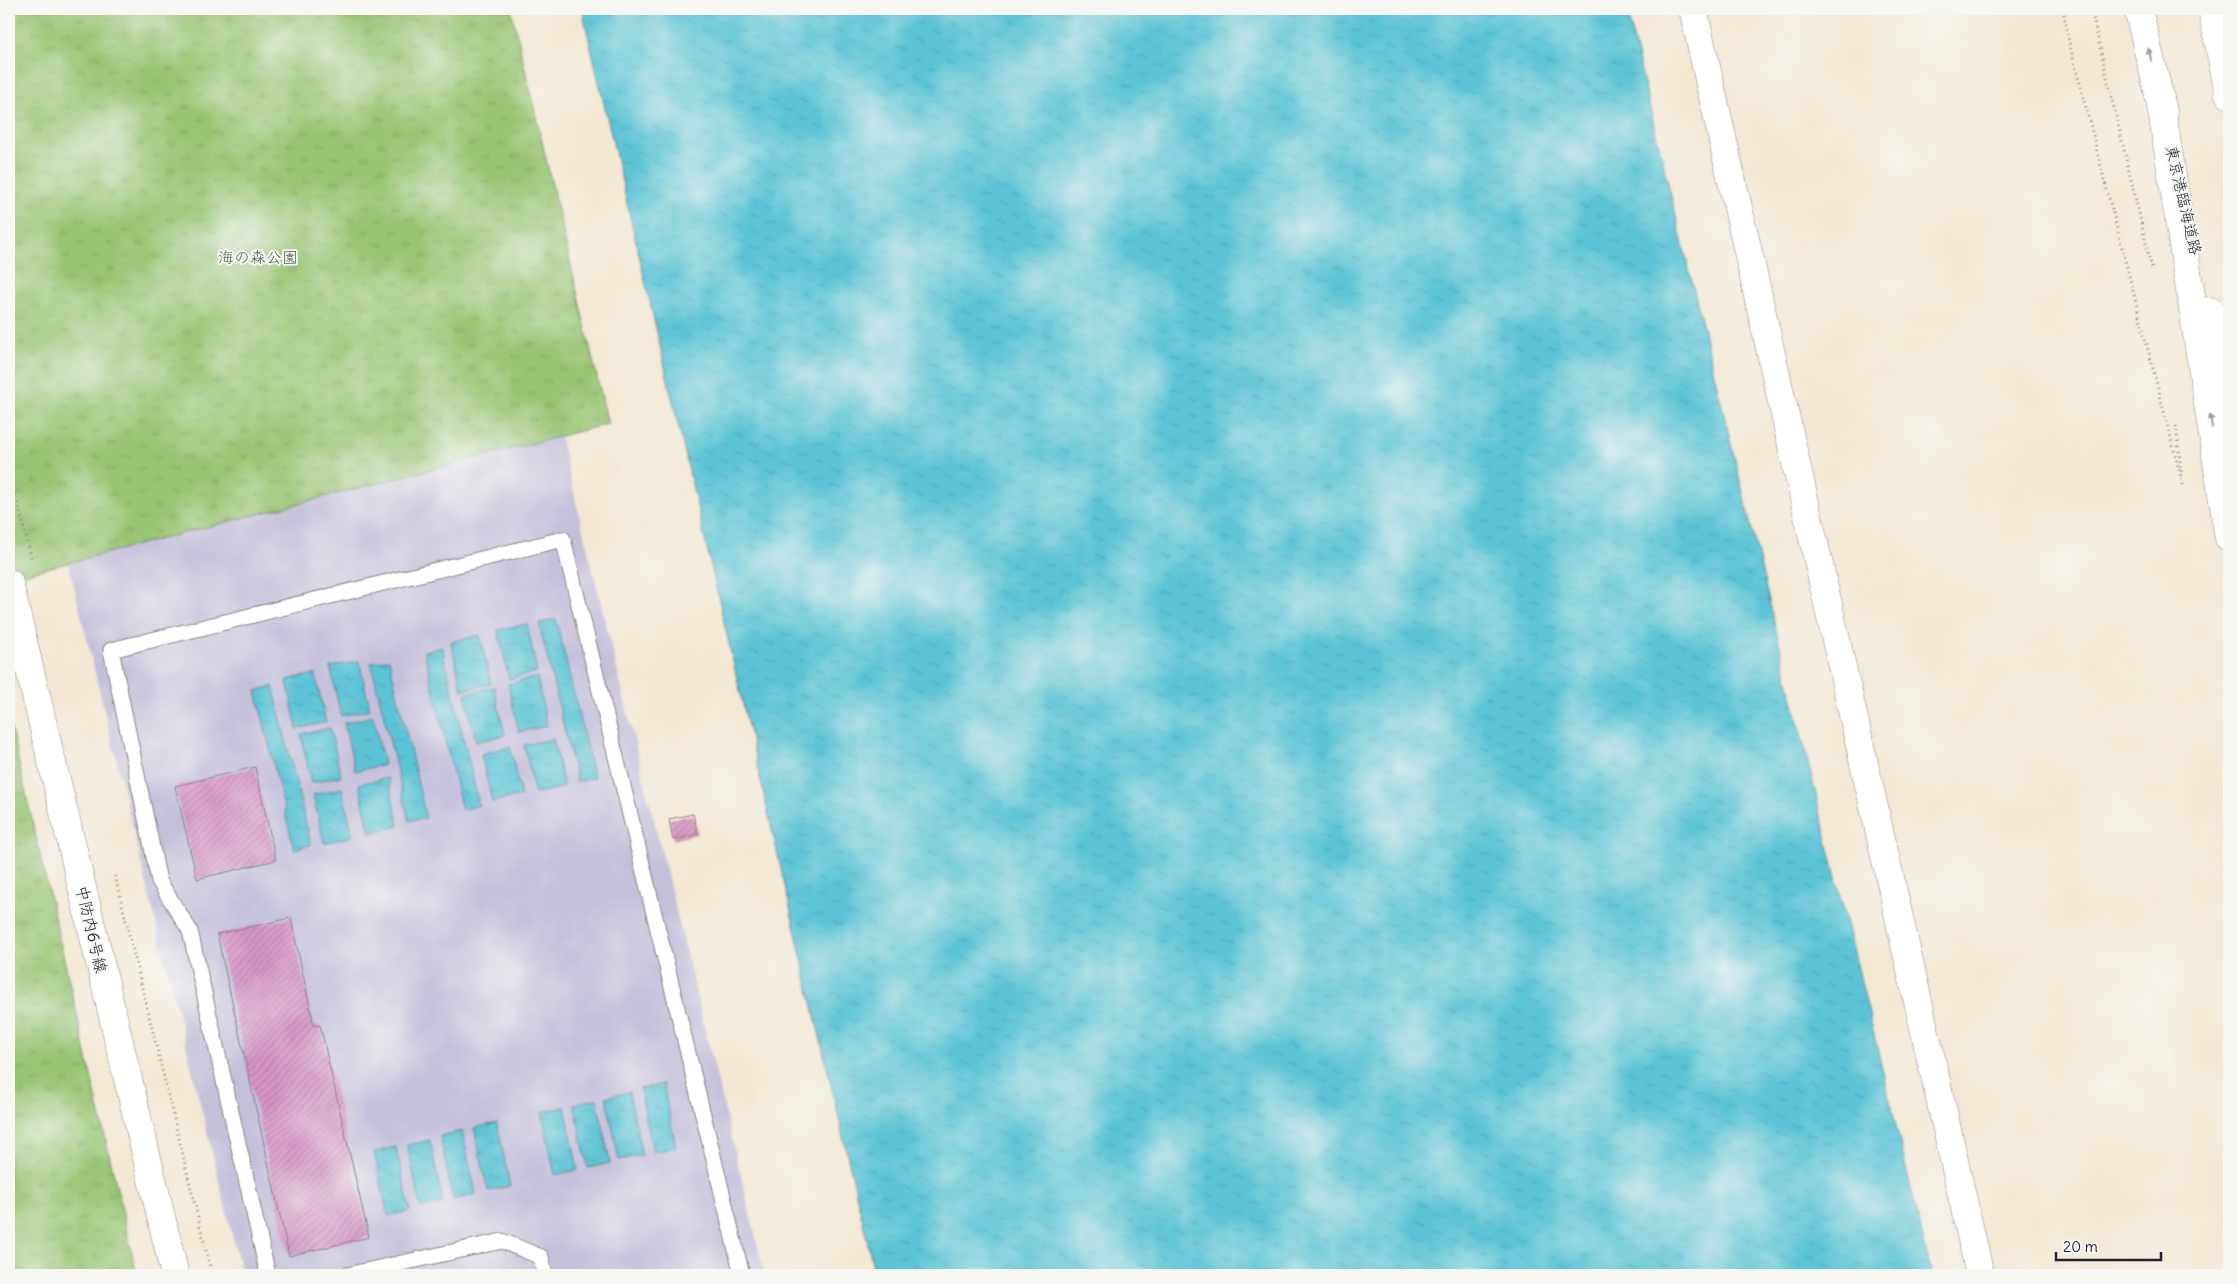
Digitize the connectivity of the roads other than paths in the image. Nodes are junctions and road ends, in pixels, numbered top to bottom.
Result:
1 (1694, 9) edge
2 (2138, 9) edge
3 (2212, 9) edge
4 (2159, 94) junction
5 (2229, 94) edge
6 (2229, 392) edge
7 (2229, 538) edge
8 (9, 583) edge
9 (175, 1275) edge
10 (268, 1275) edge
11 (347, 1275) edge
12 (545, 1275) edge
13 (742, 1275) edge
14 (1980, 1275) edge

1 - 14 street
4 -> 2 street, 東京港臨海道路
3 - 5 street
4 - 6 street, 東京港臨海道路
7 -> 4 street
8 - 9 street, 中防内6号線
10 - 13 lane
11 - 12 lane

